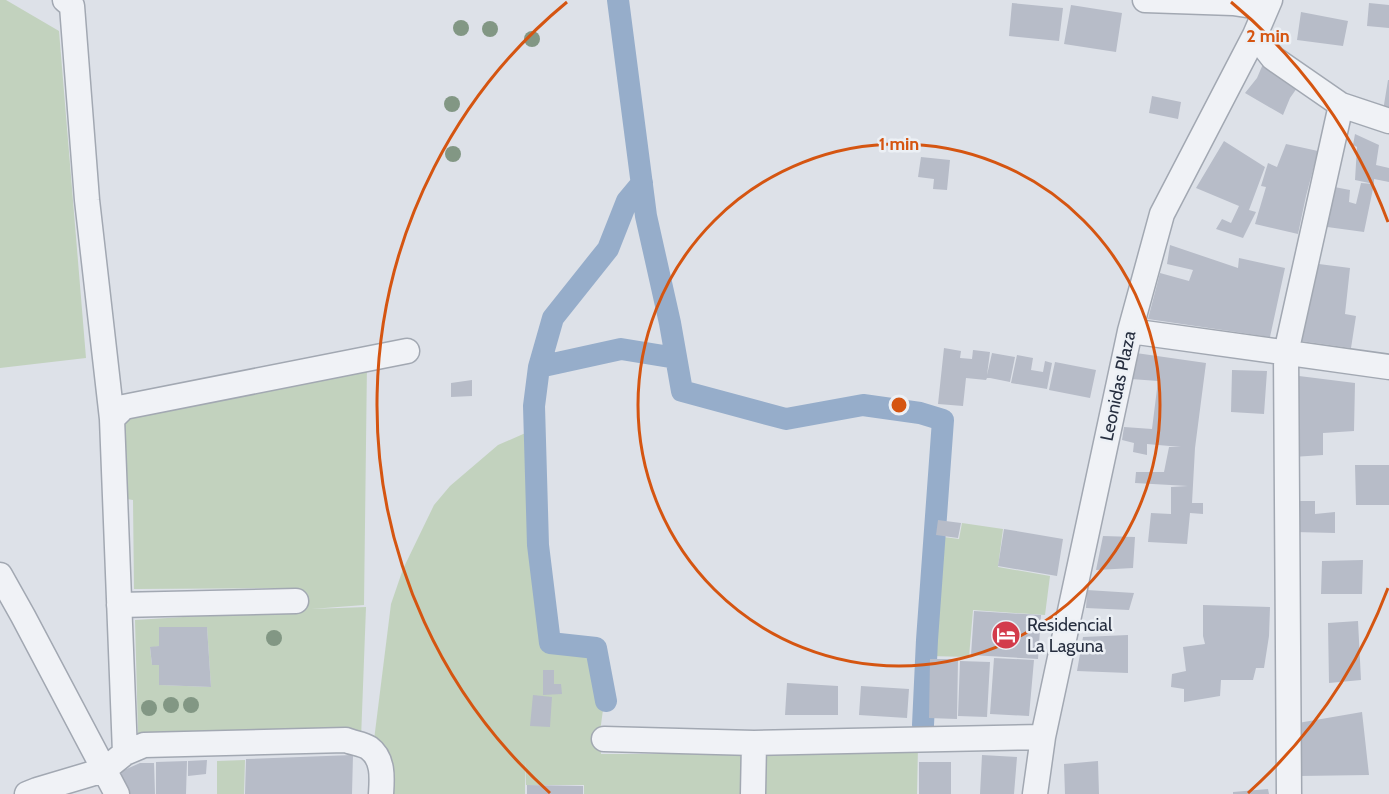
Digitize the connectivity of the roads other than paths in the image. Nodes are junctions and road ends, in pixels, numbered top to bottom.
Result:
1 (65, 0) edge
2 (1145, 0) edge
3 (1268, 4) edge
4 (1255, 35) junction
5 (1341, 105) junction
6 (1389, 121) edge
7 (1130, 331) junction
8 (407, 351) dead end
9 (1286, 353) junction
10 (1389, 367) edge
11 (112, 419) junction
12 (0, 576) edge
13 (296, 601) dead end
14 (119, 605) junction
15 (1043, 737) junction
16 (604, 739) dead end
17 (754, 743) junction
18 (125, 753) junction
19 (104, 770) junction
20 (27, 794) edge
21 (117, 794) edge
22 (381, 794) edge
23 (753, 794) edge
24 (1035, 794) edge
25 (1289, 794) edge

1 - 11 street
2 - 3 street
3 - 4 street, Leonidas Plaza
4 - 5 street
4 - 7 street, Leonidas Plaza
5 - 6 street
5 - 9 street
7 - 9 street
7 - 15 street, Leonidas Plaza
8 - 11 street
9 - 10 street
9 - 25 street
11 - 14 street
12 - 19 street
13 - 14 street
14 - 18 street
15 - 17 street
15 - 24 street, Leonidas Plaza
16 - 17 street
17 - 23 street
18 - 19 street
18 - 22 street
19 - 20 street
19 - 21 street

